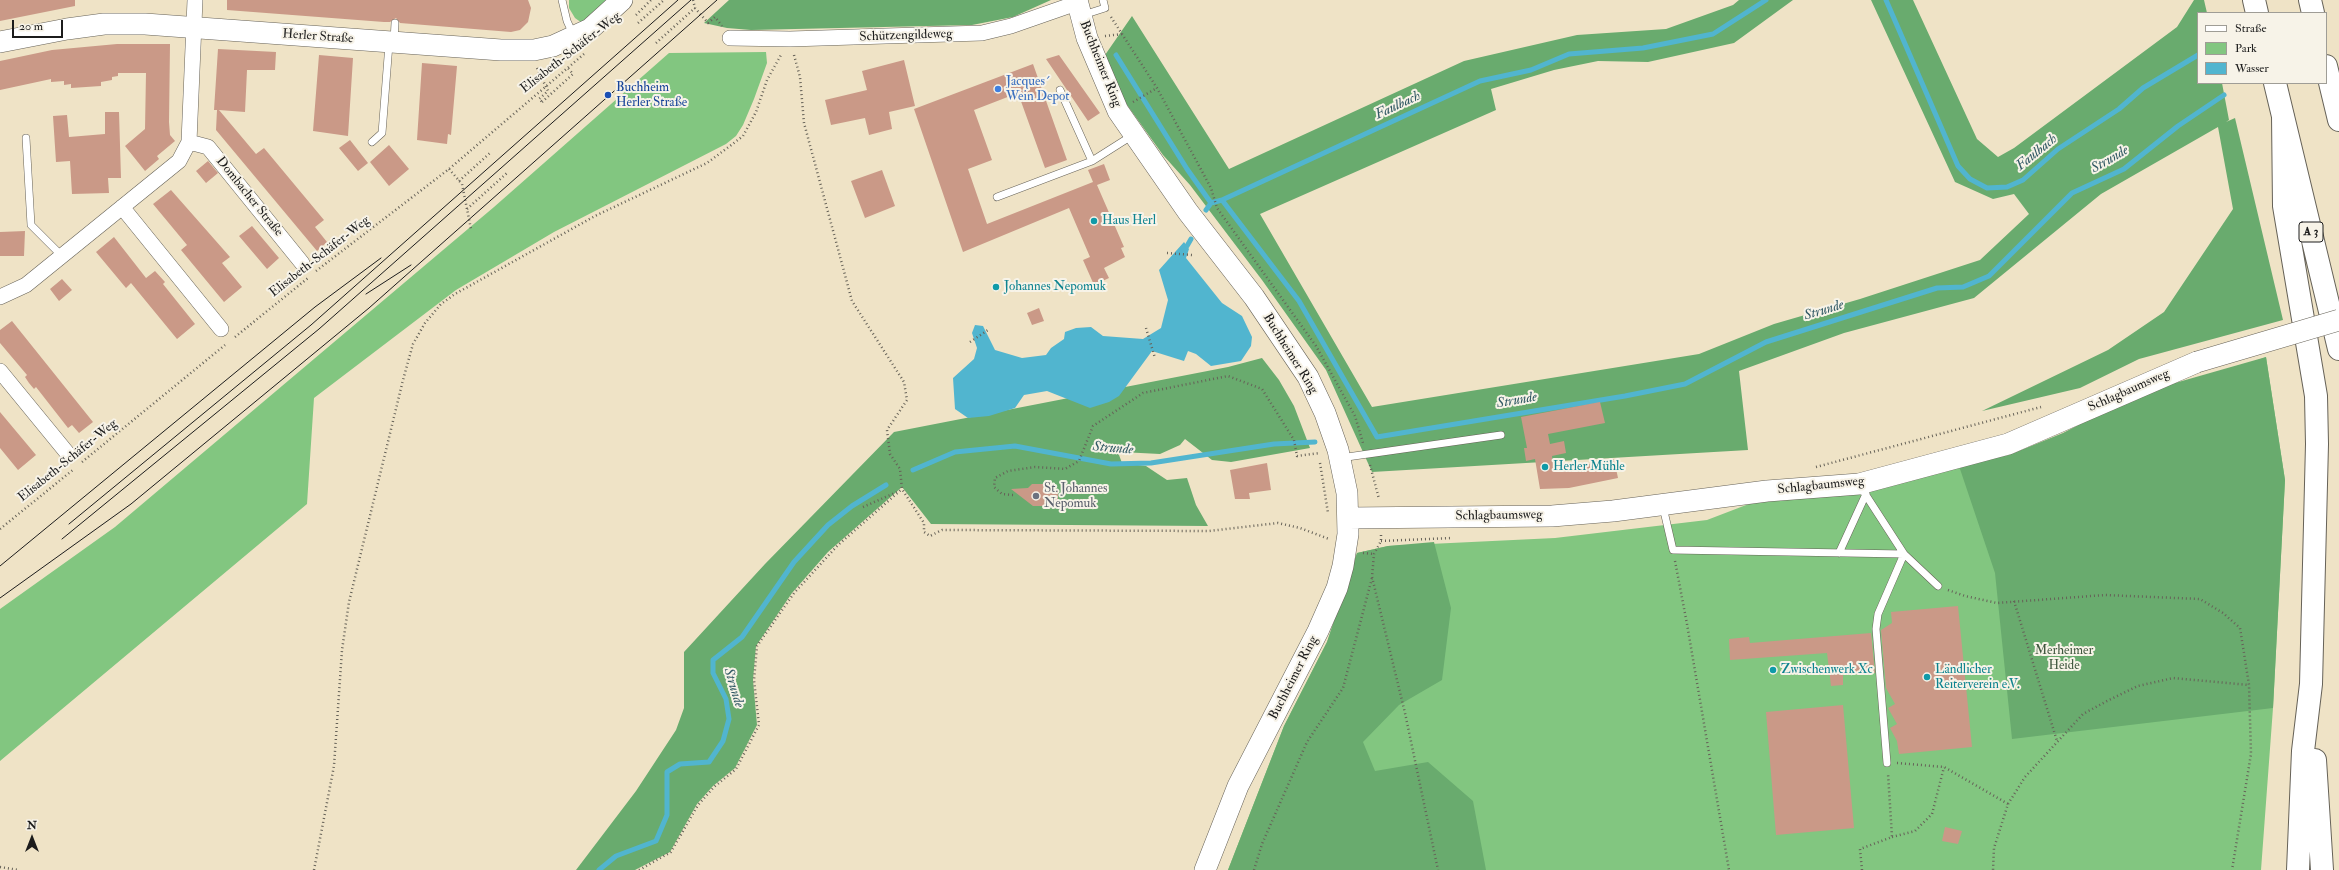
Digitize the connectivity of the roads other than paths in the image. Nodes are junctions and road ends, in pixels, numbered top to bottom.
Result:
1 (195, 0) edge
2 (562, 0) edge
3 (1103, 0) edge
4 (2254, 0) edge
5 (2310, 0) edge
6 (1078, 6) edge
7 (629, 8) edge
8 (2257, 12) edge
9 (2313, 12) edge
10 (194, 28) junction
11 (392, 36) junction
12 (730, 38) road end
13 (0, 42) edge
14 (581, 44) junction
15 (2327, 70) edge
16 (2275, 84) edge
17 (1060, 90) dead end
18 (2283, 116) junction
19 (2339, 120) edge
20 (1135, 134) junction
21 (26, 138) dead end
22 (188, 142) junction
23 (372, 142) dead end
24 (1092, 161) junction
25 (997, 197) dead end
26 (122, 207) junction
27 (62, 256) junction
28 (302, 263) dead end
29 (0, 297) edge
30 (2339, 320) edge
31 (221, 329) dead end
32 (2339, 349) edge
33 (0, 372) edge
34 (1501, 434) dead end
35 (68, 454) dead end
36 (1340, 458) junction
37 (1862, 489) junction
38 (1662, 503) junction
39 (1348, 518) junction
40 (1839, 553) junction
41 (1904, 554) junction
42 (1938, 586) road end
43 (2311, 684) junction
44 (1887, 763) road end
45 (1205, 870) edge
46 (2298, 870) edge
47 (2322, 870) edge

1 - 10 street
2 - 14 lane
3 - 6 lane
4 - 8 highway
5 - 9 highway
6 - 12 street, Schützengildeweg
6 - 20 main road, Buchheimer Ring
7 - 14 main road, Herler Straße
10 - 11 main road, Herler Straße
10 - 13 main road, Herler Straße
10 - 22 street
11 - 14 main road, Herler Straße
11 - 23 lane
15 - 19 highway
16 - 18 highway, A 3
17 - 24 lane
18 - 32 highway, A 3
18 - 43 highway
20 - 24 lane
20 - 36 main road, Buchheimer Ring
21 - 27 lane
22 - 26 street
22 - 28 street, Dombacher Straße
24 - 25 lane
26 - 27 street
26 - 31 street
27 - 29 street
30 - 37 main road, Schlagbaumsweg, bridge
33 - 35 street
34 - 36 lane
36 - 39 main road, Buchheimer Ring
37 - 38 main road, Schlagbaumsweg
37 - 40 lane
37 - 41 lane
38 - 39 main road, Schlagbaumsweg
38 - 40 lane
39 - 45 main road, Buchheimer Ring
40 - 41 lane
41 - 42 lane
41 - 44 lane
43 - 46 highway
43 - 47 highway

